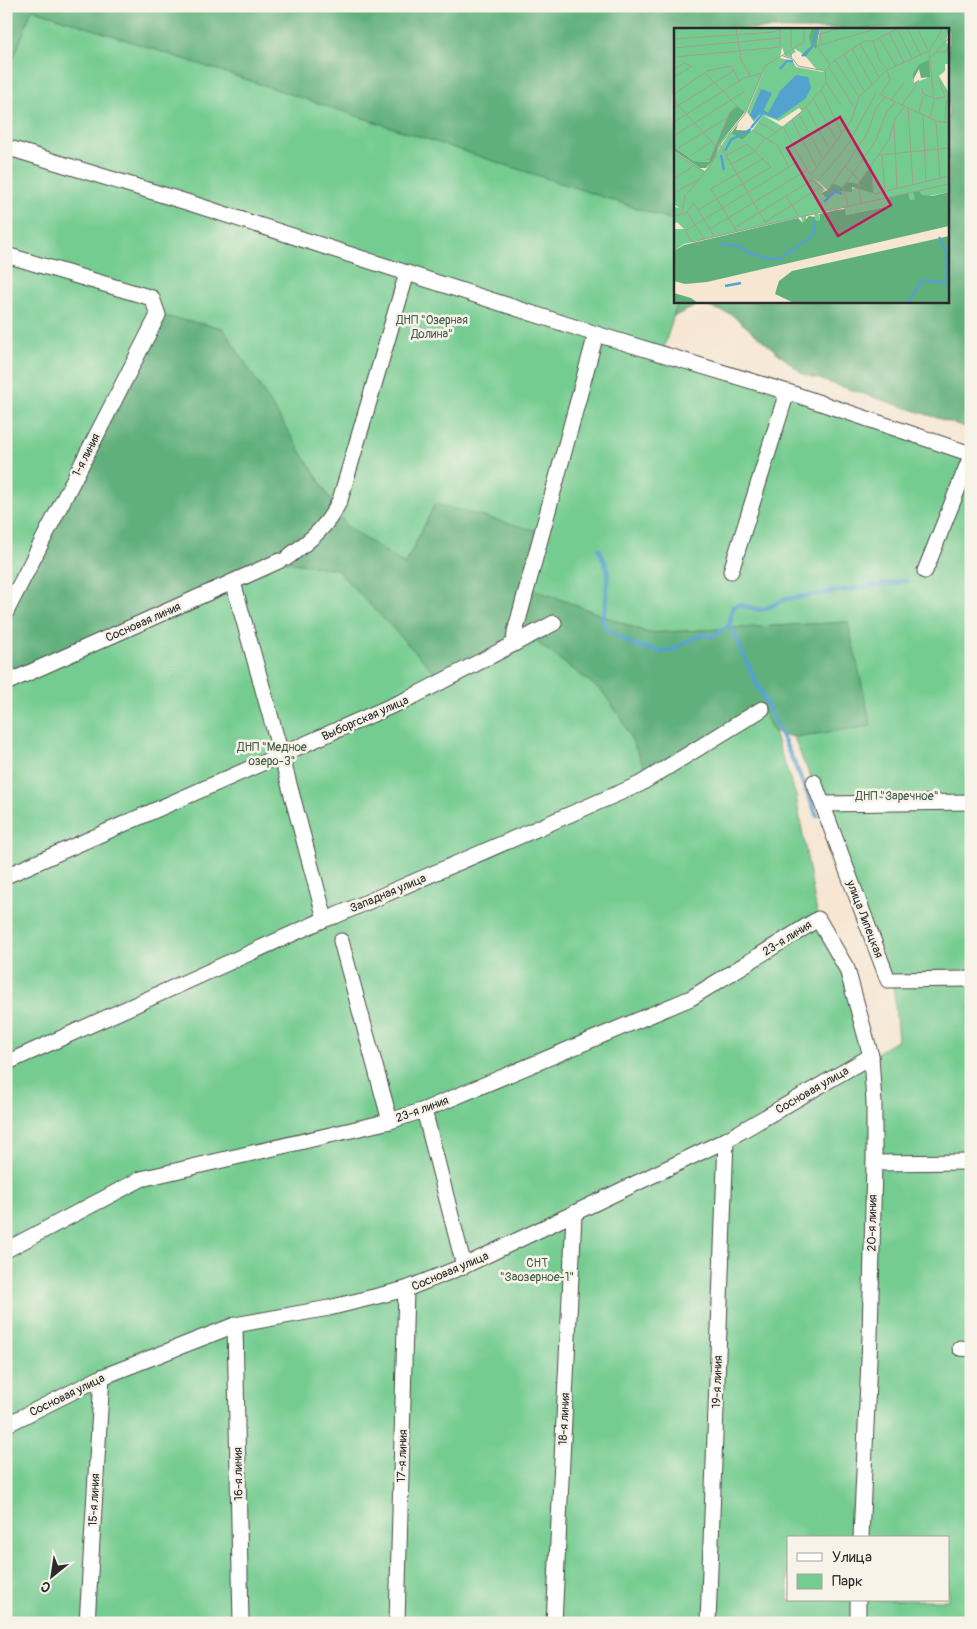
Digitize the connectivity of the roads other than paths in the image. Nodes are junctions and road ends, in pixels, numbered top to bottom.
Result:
1 (6, 146) edge
2 (6, 255) edge
3 (407, 273) junction
4 (596, 334) junction
5 (787, 392) junction
6 (971, 455) edge
7 (731, 571) dead end
8 (925, 571) dead end
9 (233, 582) junction
10 (6, 612) edge
11 (554, 623) dead end
12 (514, 644) junction
13 (6, 683) edge
14 (762, 709) dead end
15 (281, 754) junction
16 (814, 782) dead end
17 (971, 802) edge
18 (824, 804) junction
19 (6, 876) edge
20 (325, 919) junction
21 (818, 919) joint
22 (341, 941) dead end
23 (971, 979) edge
24 (870, 1056) junction
25 (6, 1064) edge
26 (424, 1110) junction
27 (390, 1121) junction
28 (726, 1140) junction
29 (971, 1162) edge
30 (874, 1163) junction
31 (574, 1215) junction
32 (6, 1250) edge
33 (464, 1266) junction
34 (406, 1290) junction
35 (235, 1325) junction
36 (102, 1377) junction
37 (6, 1425) edge
38 (861, 1536) edge
39 (858, 1602) edge
40 (87, 1623) edge
41 (241, 1623) edge
42 (397, 1623) edge
43 (554, 1623) edge
44 (708, 1623) edge
45 (858, 1623) edge

1 - 3 street
2 - 10 street, 1-я линия
3 - 4 street
3 - 9 street, Сосновая линия
4 - 5 street
4 - 12 street
5 - 6 street
5 - 7 street
6 - 8 street
9 - 13 street, Сосновая линия
9 - 15 street
11 - 12 street, Выборгская улица
12 - 15 street, Выборгская улица
14 - 20 street, Западная улица
15 - 19 street, Выборгская улица
15 - 20 street
16 - 18 street, улица Липецкая
17 - 18 street
18 - 23 street, улица Липецкая
20 - 25 street, Западная улица
21 - 24 street, 20-я линия
21 - 26 street, 23-я линия
22 - 27 street
24 - 28 street, Сосновая улица
24 - 30 street, 20-я линия
26 - 27 street, 23-я линия
26 - 33 street
27 - 32 street, 23-я линия
28 - 31 street, Сосновая улица
28 - 44 street, 19-я линия
29 - 30 street
30 - 38 street, 20-я линия
31 - 33 street, Сосновая улица
31 - 43 street, 18-я линия
33 - 34 street, Сосновая улица
34 - 35 street, Сосновая улица
34 - 42 street, 17-я линия
35 - 36 street, Сосновая улица
35 - 41 street, 16-я линия
36 - 37 street, Сосновая улица
36 - 40 street, 15-я линия
39 - 45 street

